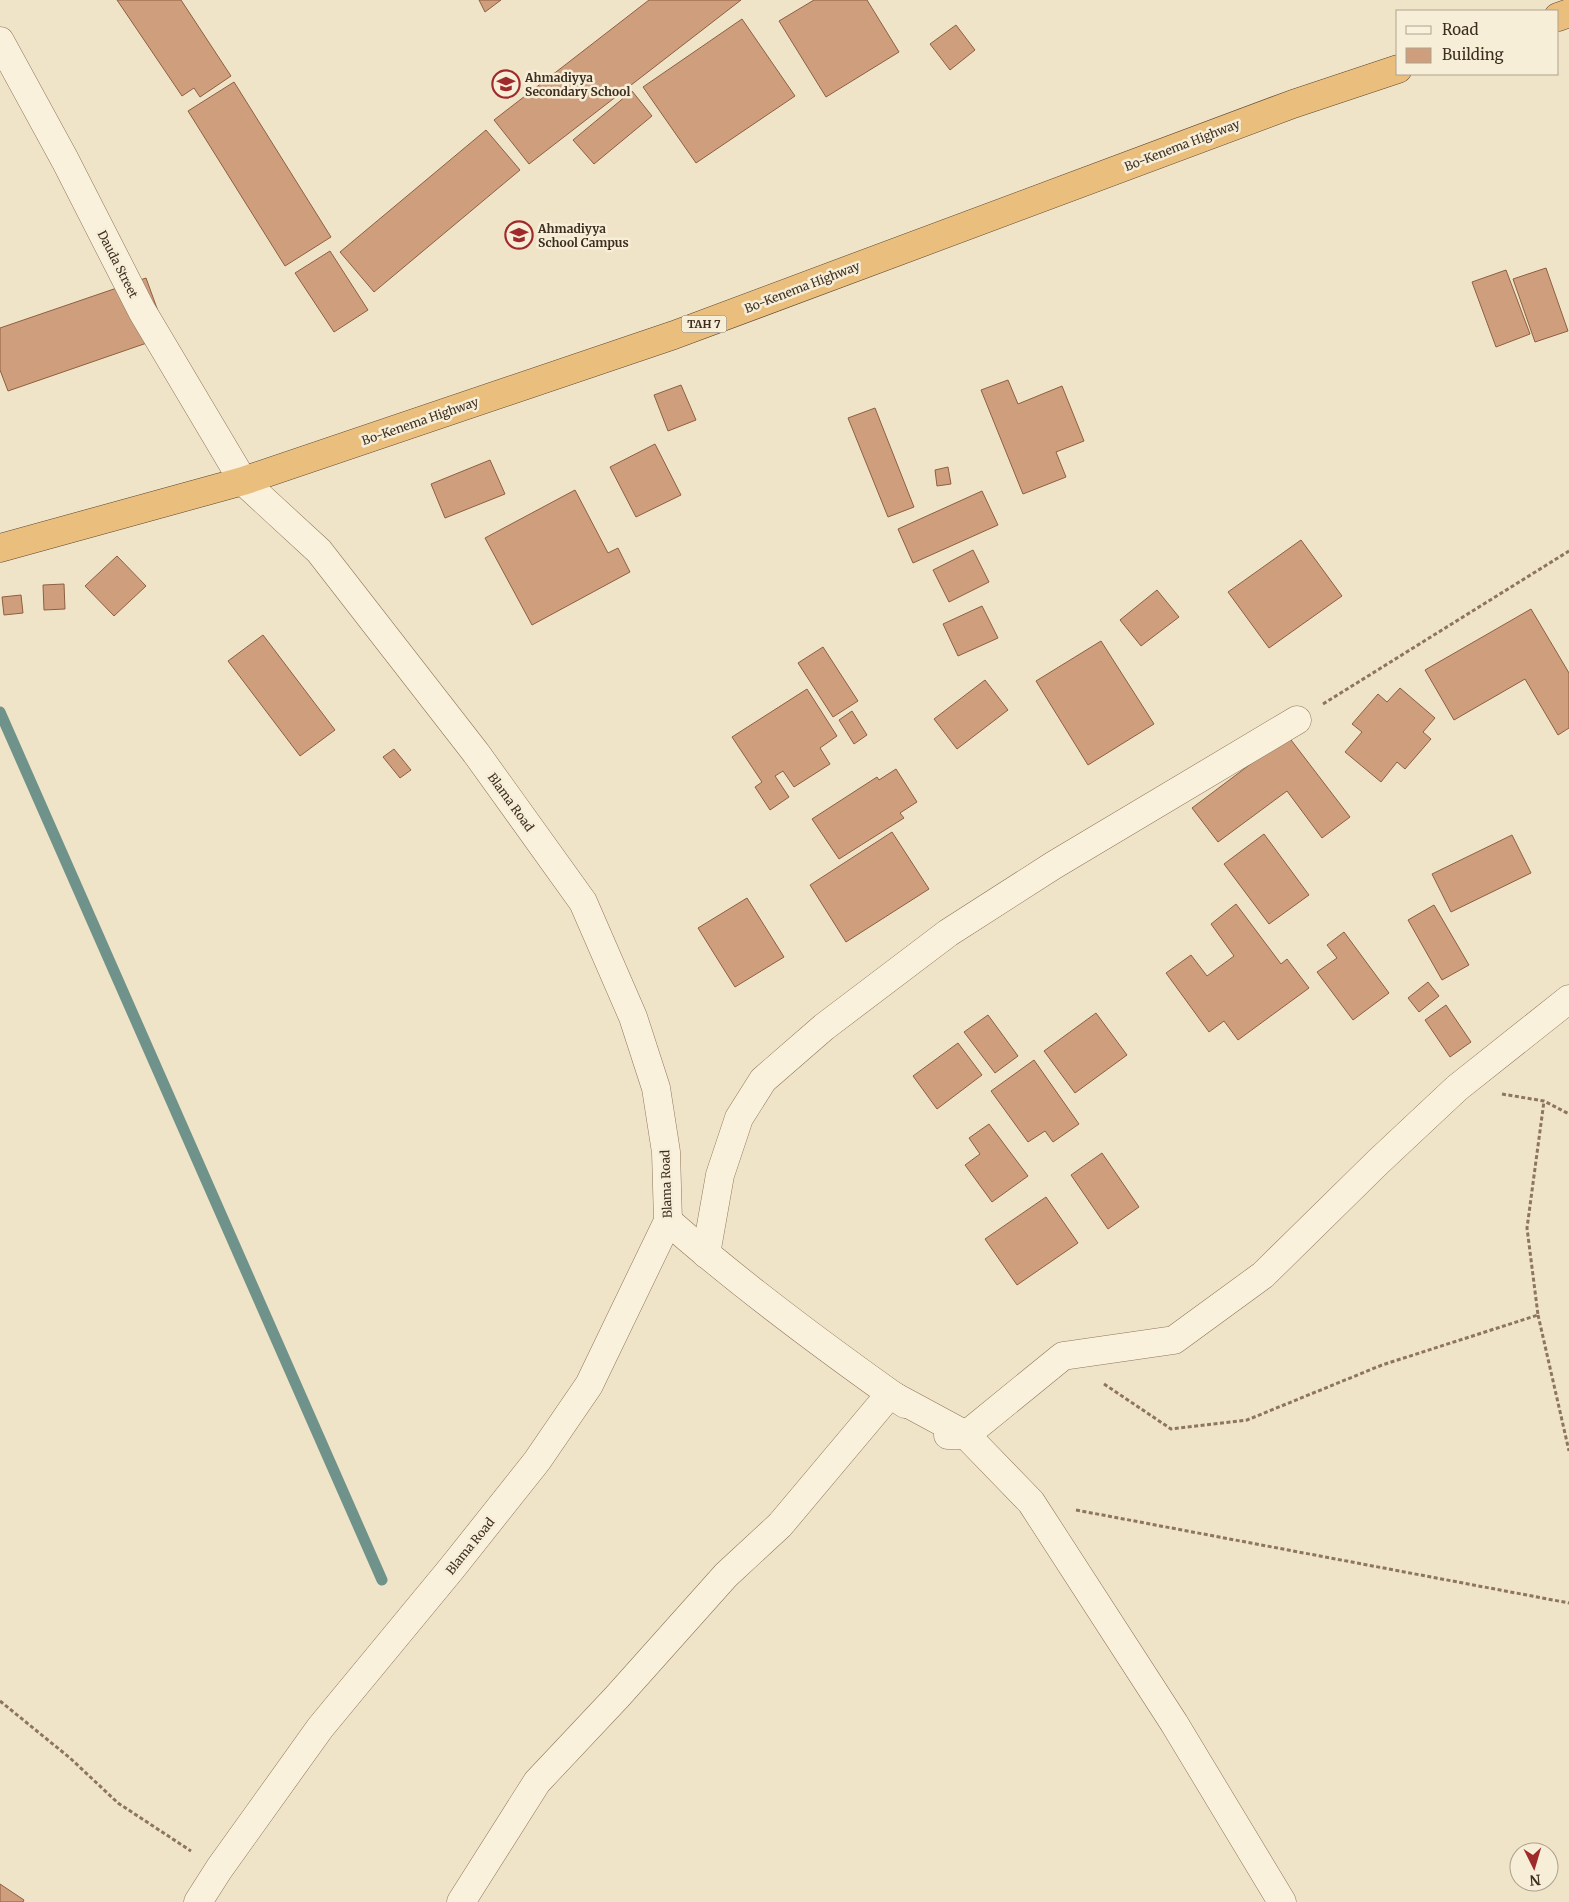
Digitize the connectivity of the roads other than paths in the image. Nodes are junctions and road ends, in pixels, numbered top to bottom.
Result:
1 (0, 41) edge
2 (1396, 70) edge
3 (244, 481) junction
4 (0, 548) edge
5 (1297, 720) road end
6 (1569, 999) edge
7 (668, 1221) junction
8 (706, 1254) junction
9 (890, 1394) junction
10 (966, 1435) junction
11 (198, 1902) edge
12 (461, 1902) edge
13 (1282, 1902) edge

1 - 3 street, Dauda Street
2 - 3 highway, Bo-Kenema Highway / TAH 7
3 - 4 highway, Bo-Kenema Highway / TAH 7
3 - 7 street, Blama Road
5 - 8 street
6 - 10 street
7 - 8 street
7 - 11 street, Blama Road
8 - 9 street
9 - 10 street
9 - 12 street
10 - 13 street

